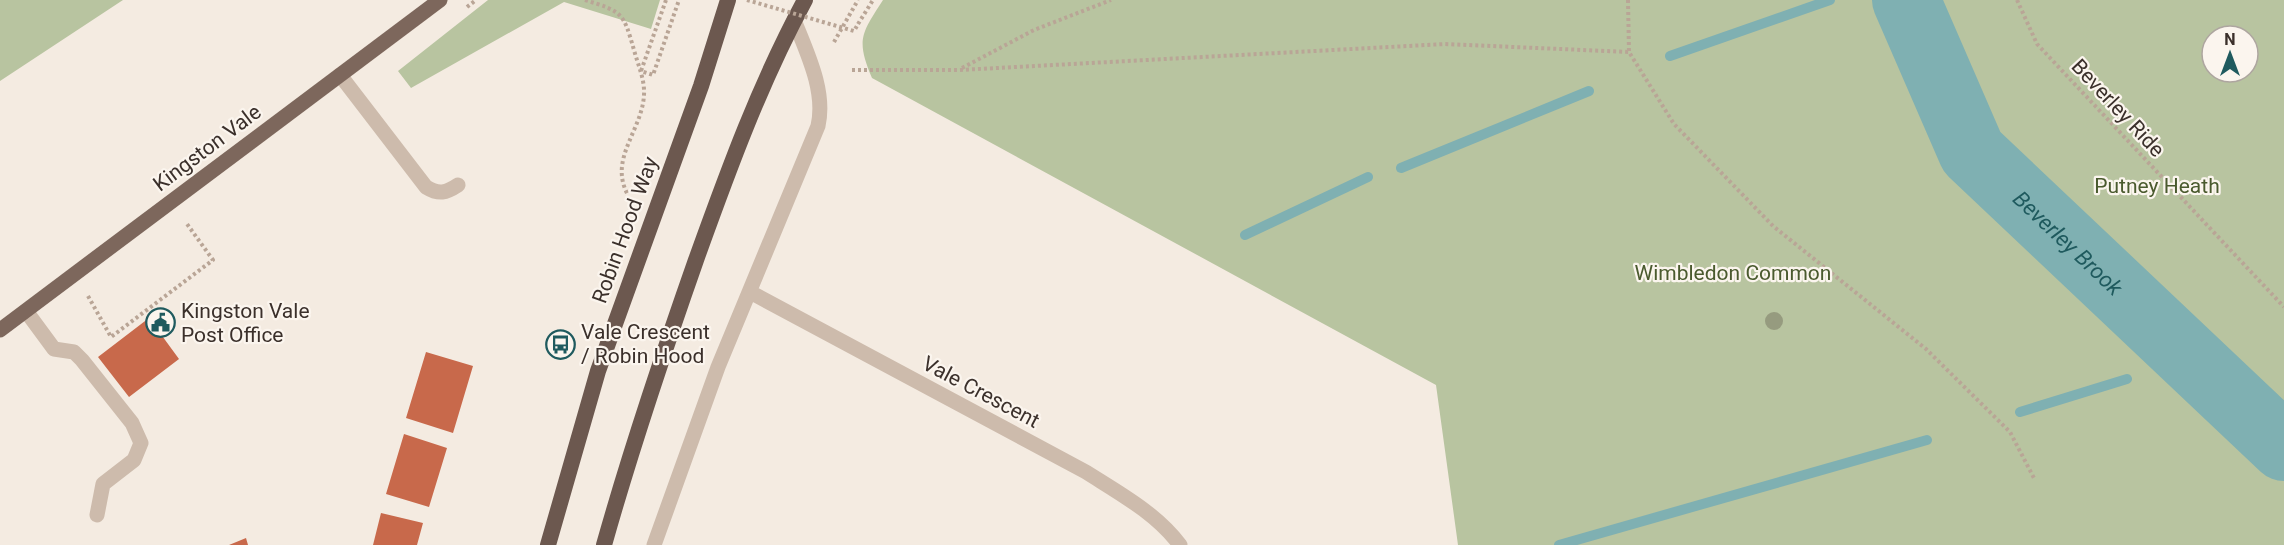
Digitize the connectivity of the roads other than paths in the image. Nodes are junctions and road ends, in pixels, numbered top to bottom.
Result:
1 (728, 0) edge
2 (805, 0) edge
3 (436, 1) edge
4 (794, 20) junction
5 (340, 75) junction
6 (458, 185) dead end
7 (750, 292) junction
8 (26, 311) junction
9 (0, 330) edge
10 (97, 515) dead end
11 (548, 545) edge
12 (604, 545) edge
13 (654, 545) edge
14 (1180, 545) edge

1 - 11 highway, Robin Hood Way
2 - 4 highway
3 - 5 main road, Kingston Vale
4 - 7 street
4 - 12 highway
5 - 6 street
5 - 8 main road, Kingston Vale
7 - 13 street
7 - 14 street, Vale Crescent
8 - 9 main road, Kingston Vale
8 - 10 street

